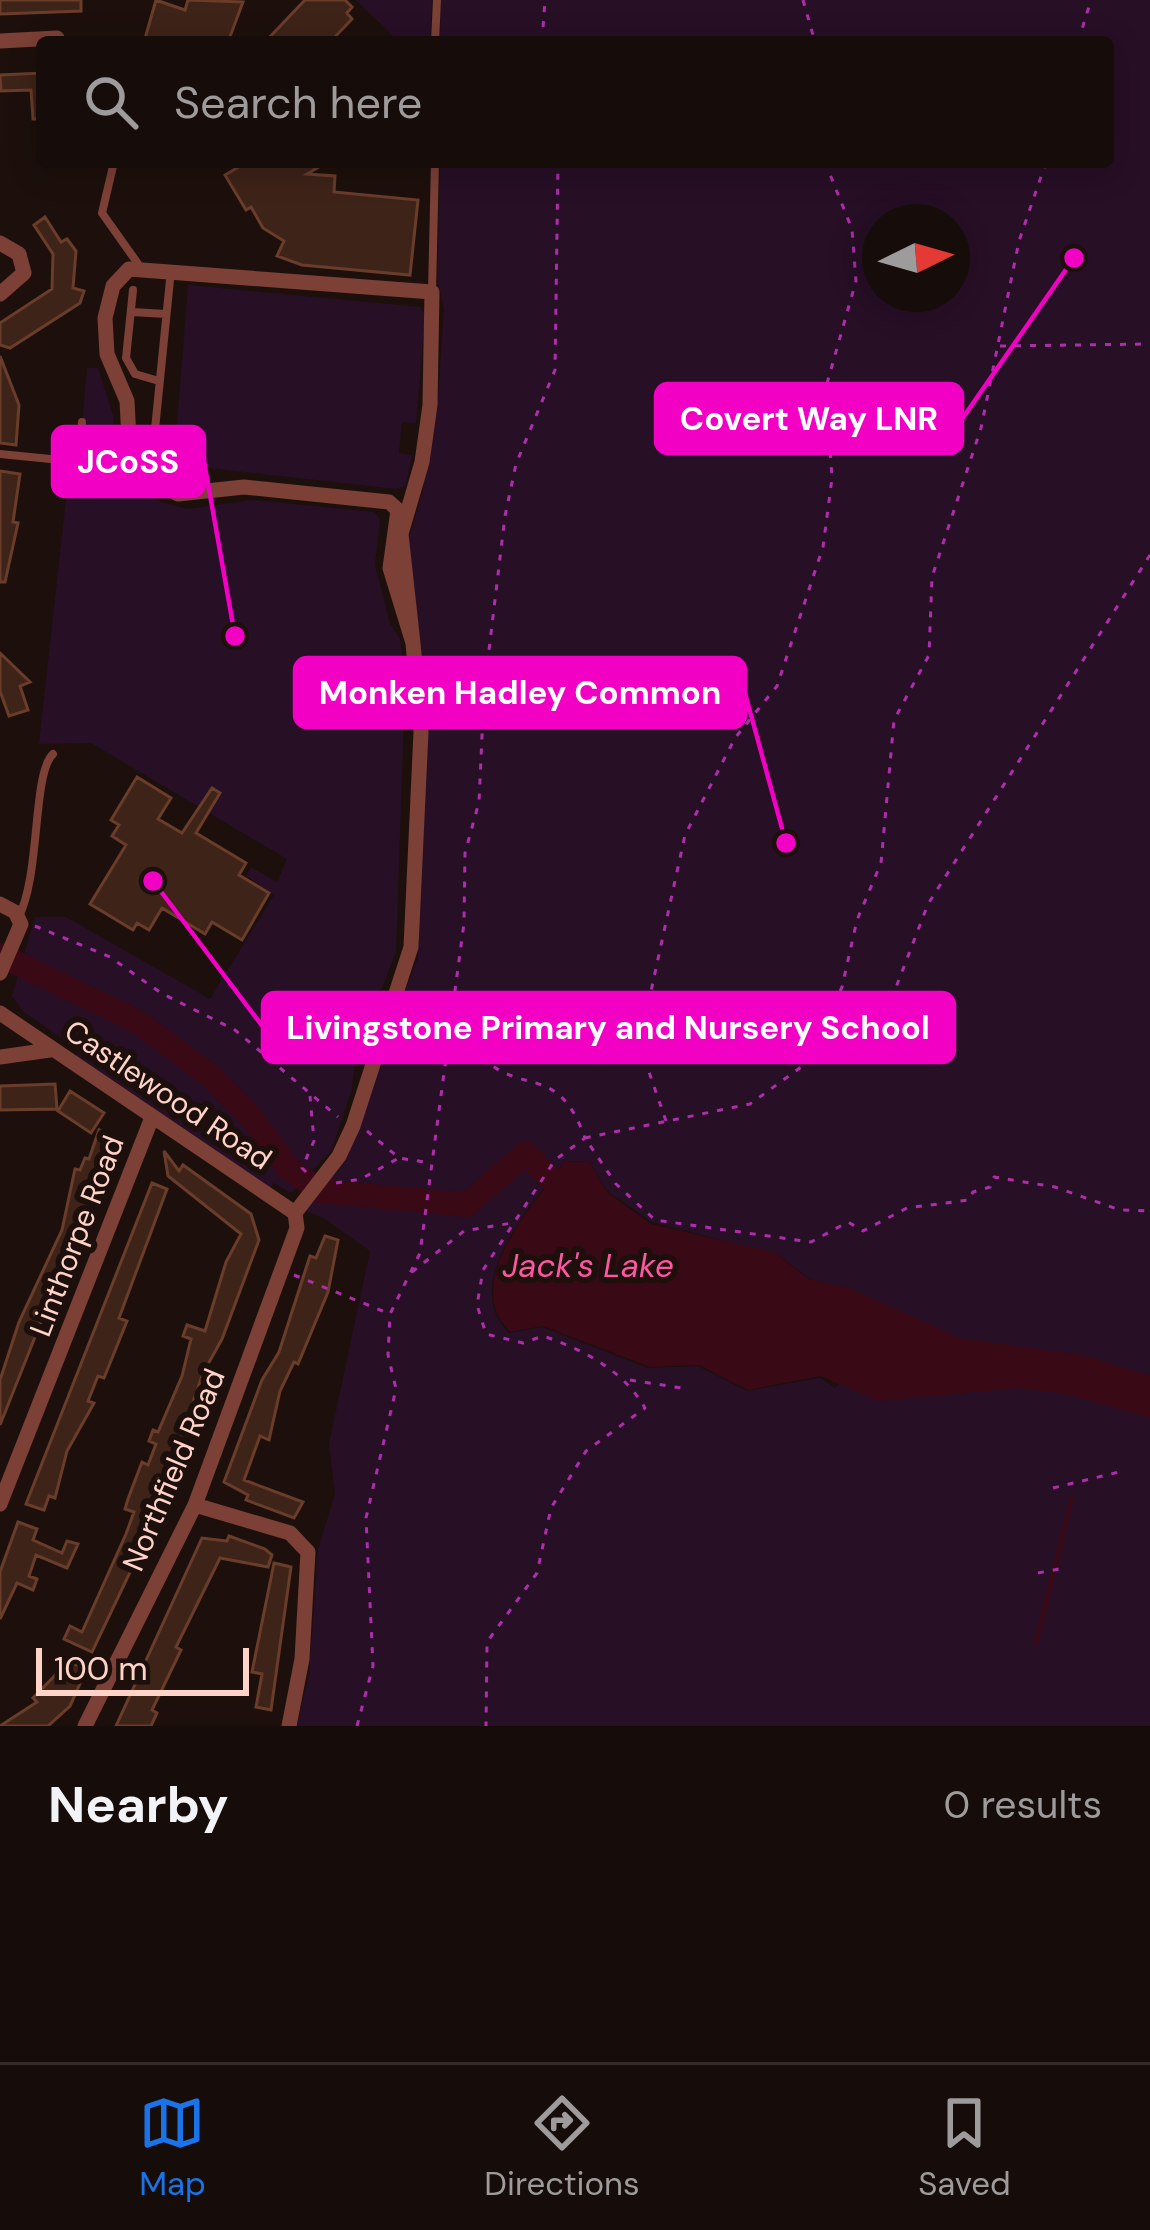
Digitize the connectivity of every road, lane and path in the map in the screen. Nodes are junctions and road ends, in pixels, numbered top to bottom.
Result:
1 (437, 0) edge
2 (545, 0) edge
3 (802, 0) edge
4 (1091, 0) edge
5 (435, 36) edge
6 (542, 36) edge
7 (813, 36) edge
8 (1080, 36) edge
9 (36, 39) edge
10 (0, 41) edge
11 (113, 168) edge
12 (435, 168) edge
13 (558, 168) edge
14 (828, 168) edge
15 (1044, 168) edge
16 (0, 242) edge
17 (141, 268) junction
18 (171, 269) junction
19 (134, 290) dead end
20 (432, 292) junction
21 (0, 294) edge
22 (131, 312) junction
23 (166, 314) junction
24 (1150, 344) edge
25 (998, 346) junction
26 (159, 381) junction
27 (82, 422) dead end
28 (0, 454) edge
29 (79, 463) junction
30 (140, 471) junction
31 (1150, 555) edge
32 (413, 643) junction
33 (53, 754) dead end
34 (0, 904) edge
35 (18, 927) junction
36 (1, 971) edge
37 (0, 1013) edge
38 (449, 1028) junction
39 (837, 1046) junction
40 (50, 1050) junction
41 (0, 1057) edge
42 (151, 1120) junction
43 (354, 1120) junction
44 (666, 1121) junction
45 (585, 1138) junction
46 (430, 1163) junction
47 (1150, 1211) edge
48 (296, 1220) junction
49 (517, 1220) junction
50 (282, 1270) junction
51 (411, 1274) junction
52 (390, 1314) junction
53 (628, 1379) junction
54 (688, 1389) dead end
55 (1119, 1472) dead end
56 (1053, 1488) dead end
57 (0, 1504) edge
58 (195, 1505) junction
59 (1059, 1569) dead end
60 (1039, 1574) dead end
61 (85, 1726) edge
62 (289, 1726) edge
63 (357, 1726) edge
64 (486, 1726) edge

1 - 5 lane
2 - 6 path
3 - 7 path
4 - 8 path
9 - 10 street
11 - 17 lane
12 - 20 lane
13 - 38 path
14 - 44 path
15 - 25 path
16 - 21 street
17 - 18 street
17 - 30 street
18 - 20 street
18 - 23 lane
19 - 22 lane
20 - 32 street
22 - 23 lane
22 - 26 lane
23 - 26 lane
24 - 25 path
25 - 39 path
26 - 30 lane
27 - 29 lane
28 - 29 lane
29 - 30 lane
30 - 32 street
31 - 39 path
32 - 43 street
33 - 35 lane
34 - 35 street
35 - 36 street
35 - 43 path
37 - 40 street, Castlewood Road
38 - 45 path
38 - 46 path
39 - 44 path
40 - 41 street
40 - 42 street, Castlewood Road
42 - 48 street, Castlewood Road
42 - 57 street, Linthorpe Road
43 - 46 path
43 - 48 street
44 - 45 path
45 - 47 path
45 - 49 path
46 - 51 path
48 - 50 street, Northfield Road
49 - 51 path
49 - 53 path
50 - 52 path
50 - 58 street, Northfield Road
51 - 52 path
52 - 63 path
53 - 54 path
53 - 64 path
55 - 56 path
58 - 61 street, Northfield Road
58 - 62 street
59 - 60 path

